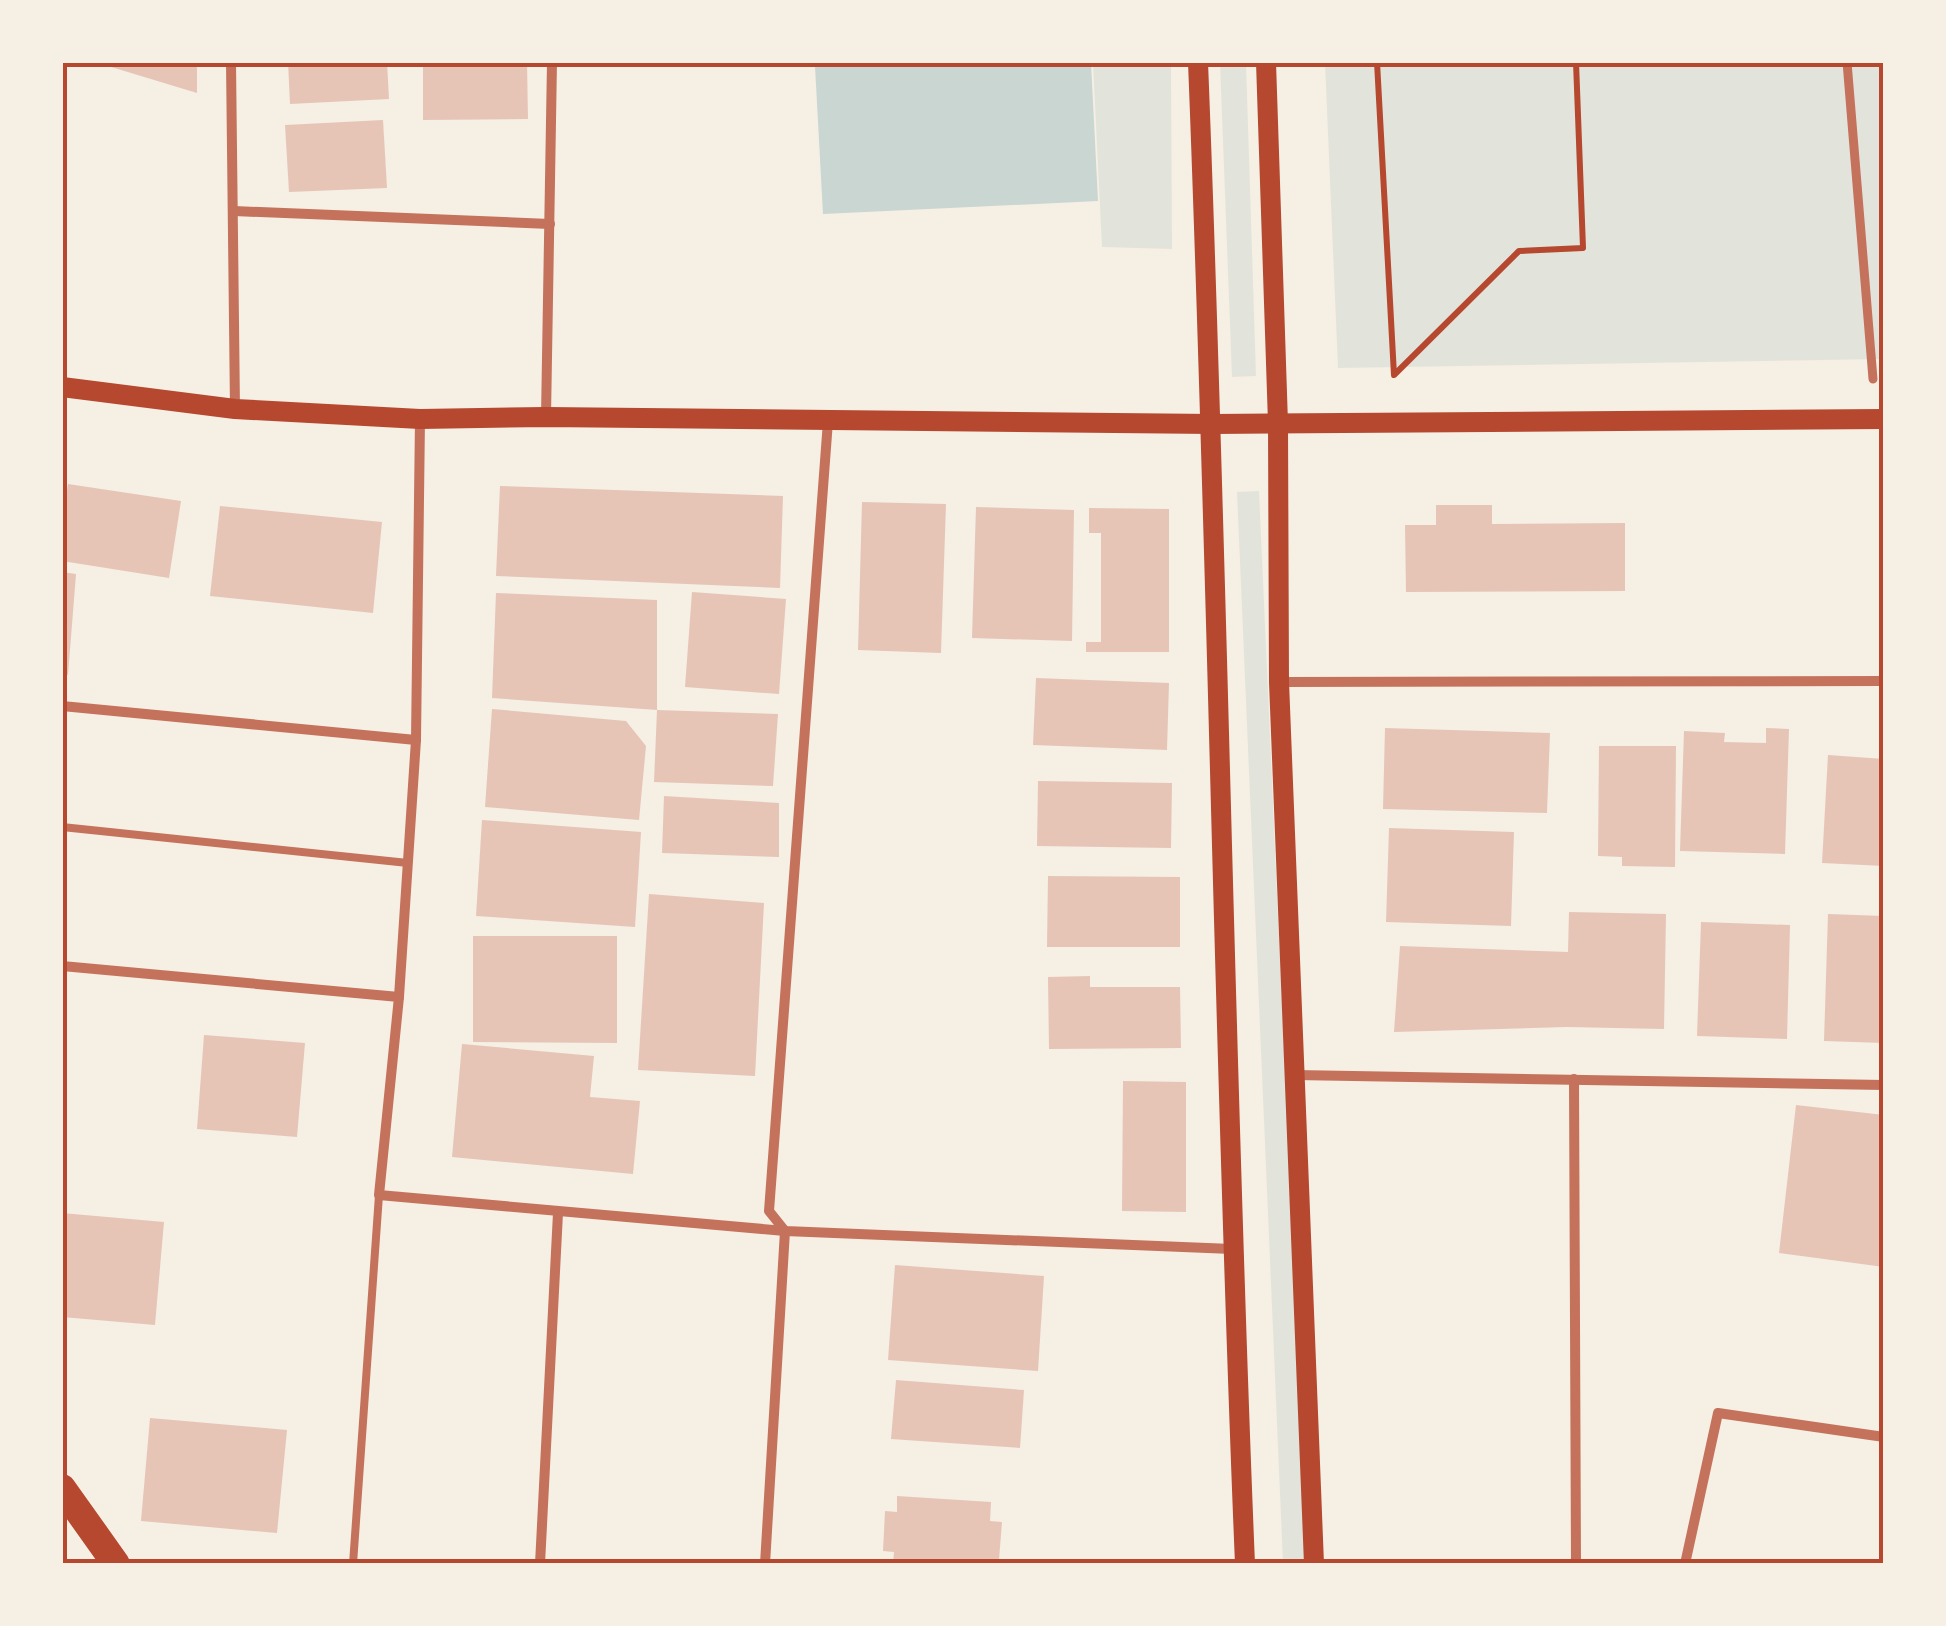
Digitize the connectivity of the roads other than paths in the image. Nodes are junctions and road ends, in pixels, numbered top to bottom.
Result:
1 (231, 62) edge
2 (552, 62) edge
3 (1198, 62) edge
4 (1266, 62) edge
5 (1847, 62) edge
6 (234, 211) junction
7 (550, 224) junction
8 (1873, 379) dead end
9 (62, 387) edge
10 (236, 409) junction
11 (546, 417) junction
12 (420, 420) junction
13 (1884, 420) edge
14 (828, 421) junction
15 (1278, 423) junction
16 (1213, 424) junction
17 (1884, 681) edge
18 (1279, 682) junction
19 (62, 706) edge
20 (416, 740) junction
21 (62, 827) edge
22 (408, 863) junction
23 (62, 966) edge
24 (399, 997) junction
25 (1294, 1075) junction
26 (1574, 1079) junction
27 (1884, 1085) edge
28 (379, 1195) junction
29 (558, 1212) junction
30 (785, 1231) junction
31 (1232, 1249) junction
32 (1884, 1437) edge
33 (62, 1488) edge
34 (116, 1564) edge
35 (353, 1564) edge
36 (540, 1564) edge
37 (765, 1564) edge
38 (1245, 1564) edge
39 (1314, 1564) edge
40 (1576, 1564) edge
41 (1686, 1564) edge

1 - 6 street
2 - 7 street
3 - 16 main road
4 - 15 main road
5 - 8 street
6 - 7 street
6 - 10 street
7 - 11 street
9 - 10 main road
10 - 12 main road
11 - 12 main road
11 - 14 main road
12 - 20 street
13 - 15 main road
14 - 16 main road
14 - 30 street
15 - 16 main road
15 - 18 main road
16 - 31 main road
17 - 18 street
18 - 25 main road
19 - 20 street
20 - 22 street
21 - 22 lane
22 - 24 street
23 - 24 street
24 - 28 street
25 - 26 street
25 - 39 main road
26 - 27 street
26 - 40 street
28 - 29 street
28 - 35 lane
29 - 30 street
29 - 36 street
30 - 31 street
30 - 37 street
31 - 38 main road
32 - 41 street
33 - 34 highway

